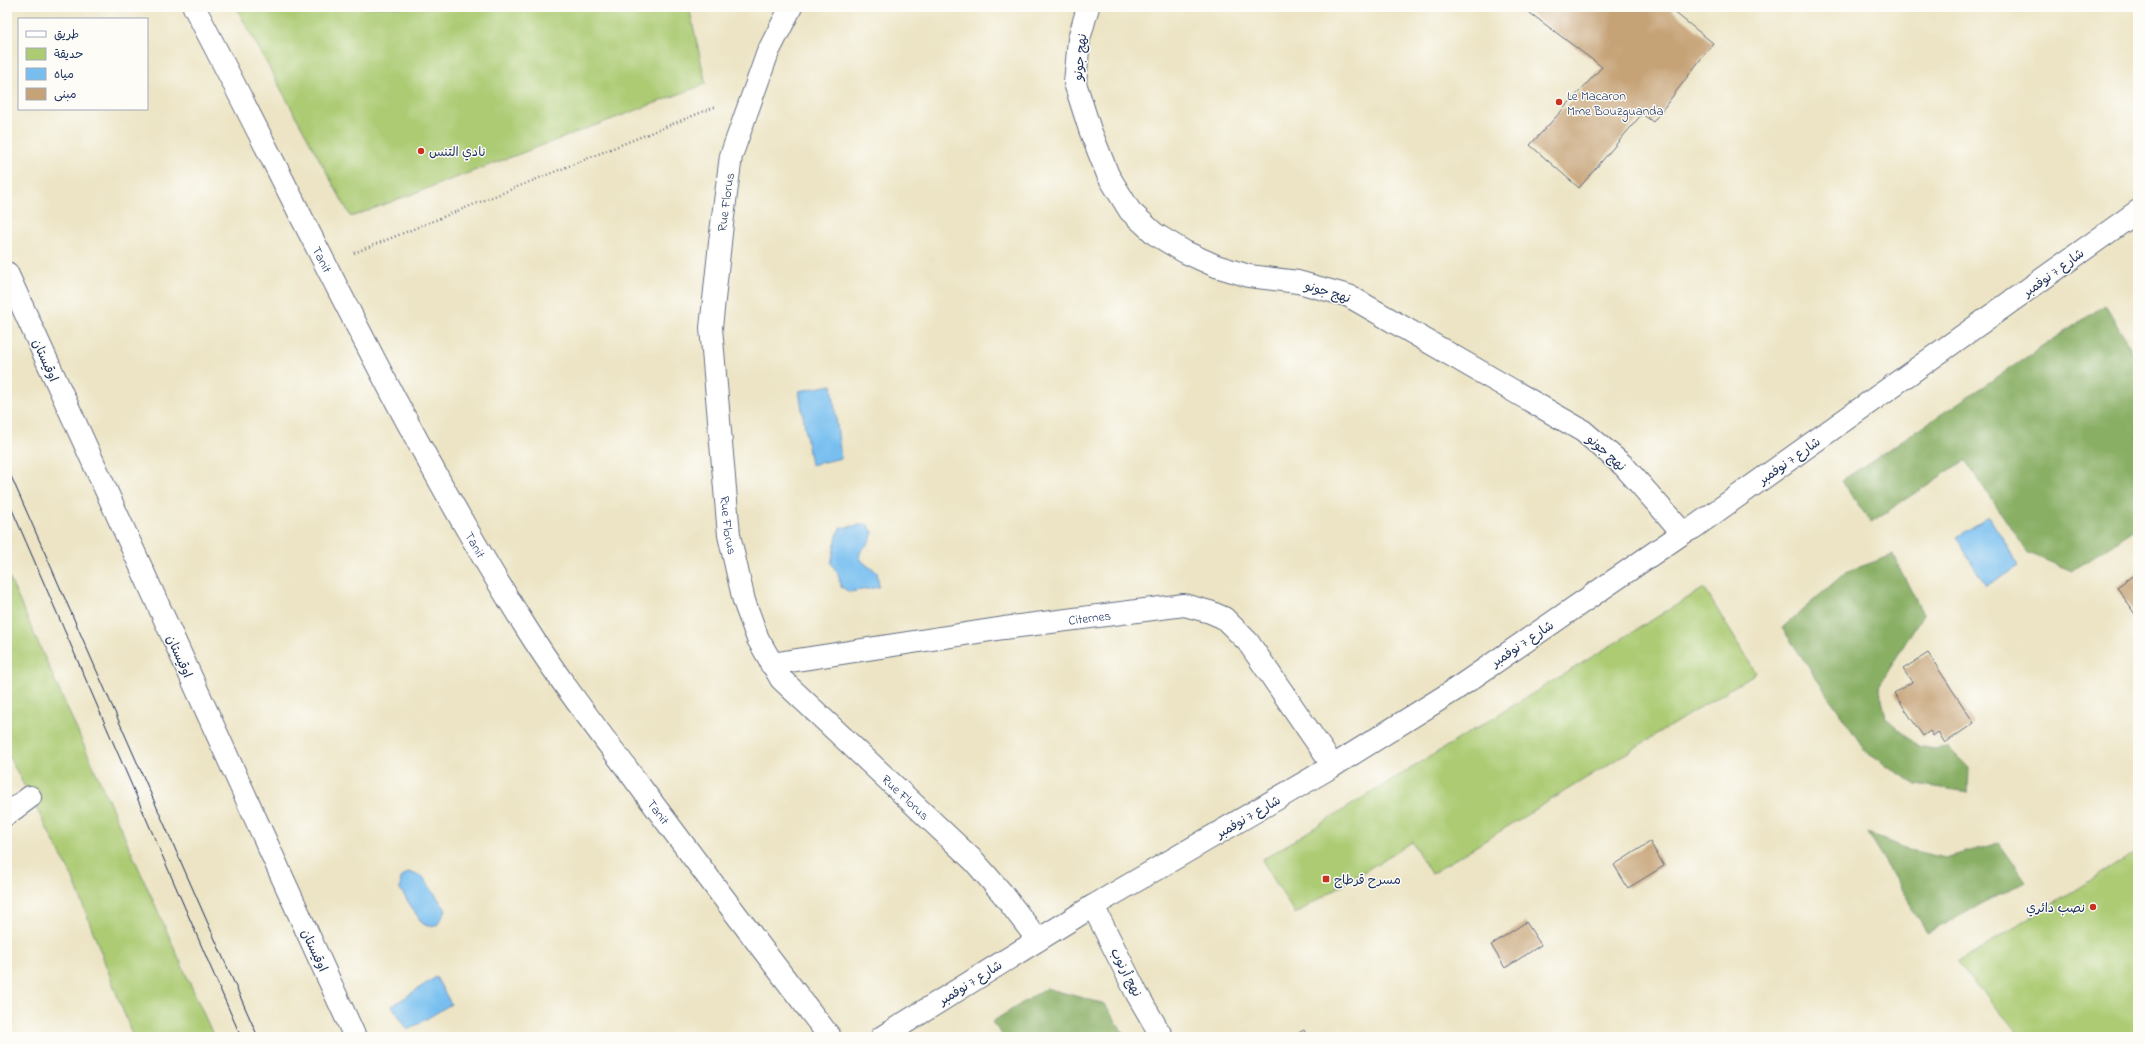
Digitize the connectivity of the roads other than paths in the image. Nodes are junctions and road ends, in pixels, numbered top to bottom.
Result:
1 (194, 7) edge
2 (791, 7) edge
3 (1088, 7) edge
4 (2138, 211) edge
5 (7, 273) edge
6 (1683, 533) junction
7 (771, 664) junction
8 (1333, 766) junction
9 (30, 797) dead end
10 (7, 814) edge
11 (1093, 906) junction
12 (1038, 940) junction
13 (355, 1037) edge
14 (830, 1037) edge
15 (882, 1037) edge
16 (1162, 1037) edge

1 - 14 street, Tanit
2 - 7 street, Rue Florus
3 - 6 street, نهج جونو
4 - 6 street, شارع 7 نوفمبر
5 - 13 street, اوقيستان
6 - 8 street, شارع 7 نوفمبر
7 - 8 street, Citernes
7 - 12 street, Rue Florus
8 - 11 street, شارع 7 نوفمبر
9 - 10 street
11 - 12 street, شارع 7 نوفمبر
11 - 16 street, نهج أرنوب
12 - 15 street, شارع 7 نوفمبر

